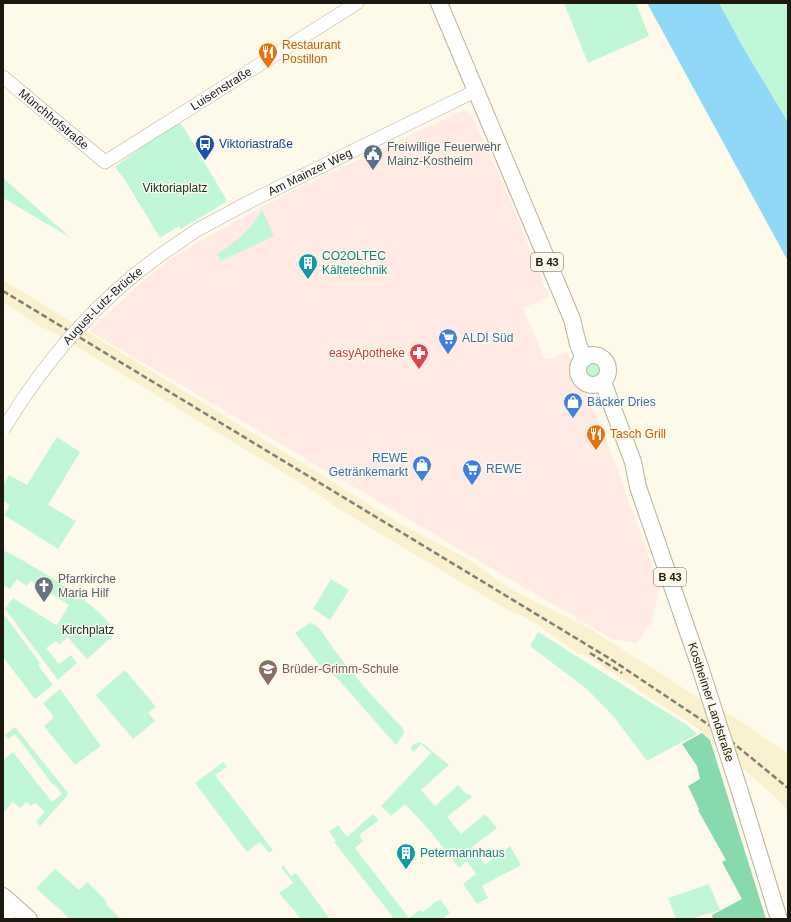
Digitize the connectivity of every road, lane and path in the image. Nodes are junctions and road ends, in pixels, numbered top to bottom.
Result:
1 (357, 3) edge
2 (439, 3) edge
3 (3, 77) edge
4 (475, 91) junction
5 (105, 162) joint
6 (230, 212) joint
7 (588, 357) junction
8 (599, 383) junction
9 (3, 430) edge
10 (3, 896) edge
11 (3, 915) edge
12 (7, 919) edge
13 (29, 919) edge
14 (779, 919) edge

1 - 5 street, Luisenstraße
2 - 4 main road, B 43
3 - 5 street, Münchhofstraße
4 - 6 street, Am Mainzer Weg
4 - 7 main road, B 43
6 - 9 street, August-Lutz-Brücke, bridge
7 - 8 main road
7 - 8 main road
8 - 14 main road, Kostheimer Landstraße / B 43, bridge
10 - 13 main road
11 - 12 main road

